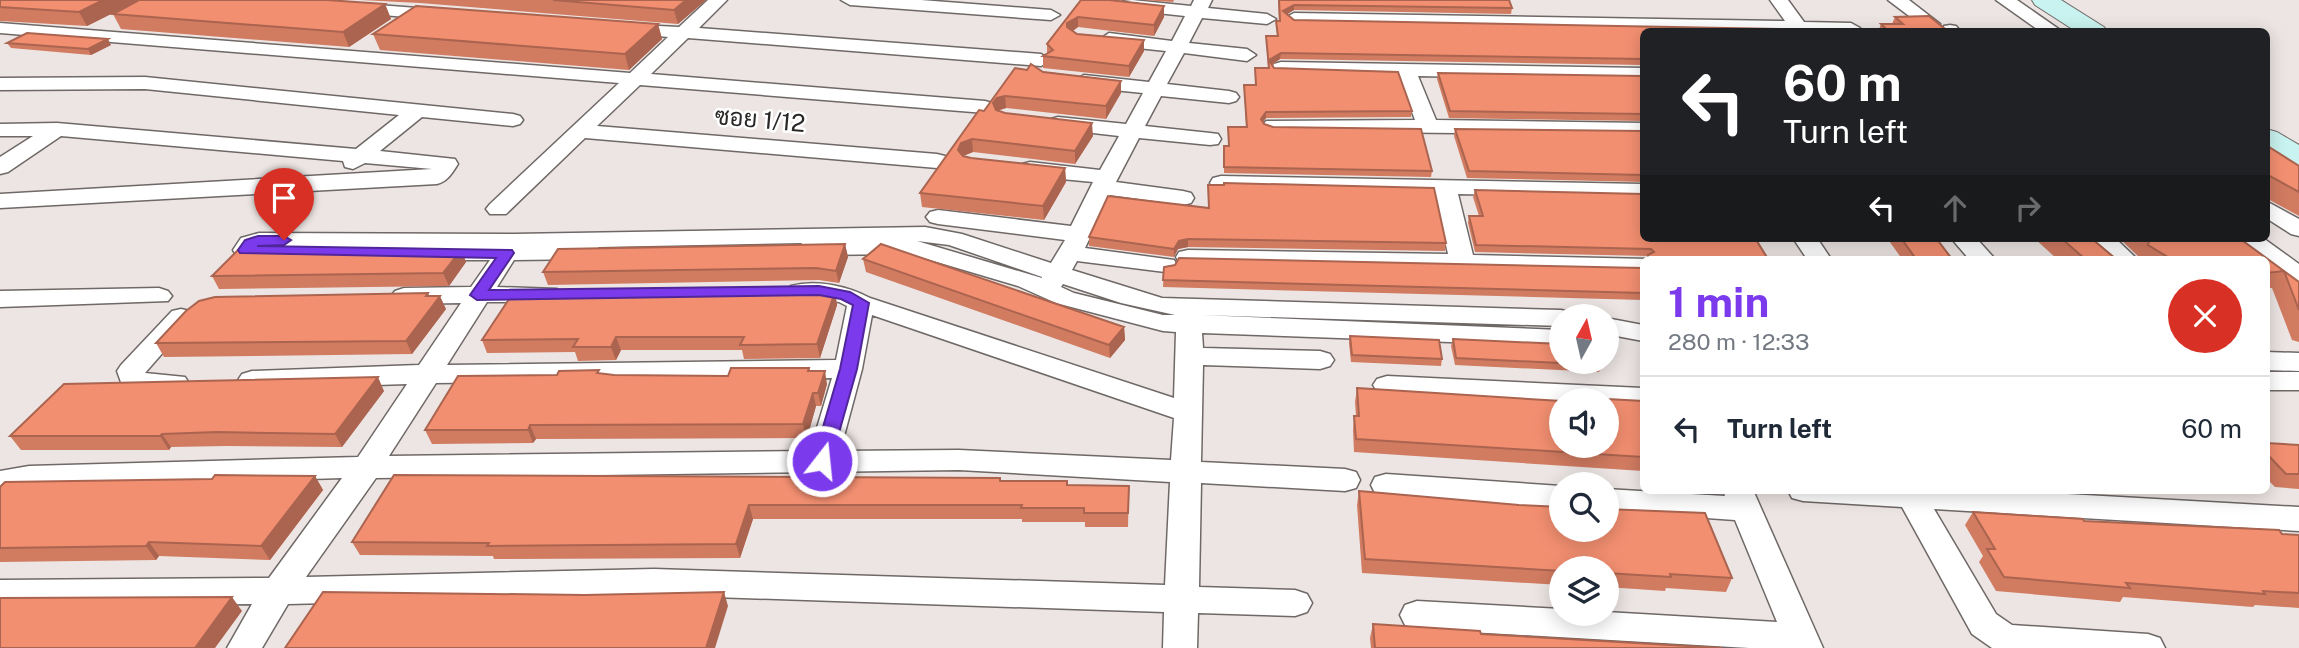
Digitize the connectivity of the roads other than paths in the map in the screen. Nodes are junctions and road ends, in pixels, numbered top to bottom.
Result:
1 (436, 0) edge
2 (718, 0) edge
3 (850, 0) edge
4 (1523, 0) edge
5 (1779, 0) edge
6 (1897, 0) edge
7 (2005, 0) edge
8 (2044, 0) edge
9 (1110, 3) edge
10 (1200, 6) edge
11 (337, 7) edge
12 (1639, 8) dead end
13 (417, 13) junction
14 (1051, 15) dead end
15 (457, 16) edge
16 (124, 18) edge
17 (1294, 18) edge
18 (1267, 19) dead end
19 (1534, 21) junction
20 (1652, 23) junction
21 (1931, 24) edge
22 (603, 26) edge
23 (396, 27) edge
24 (0, 28) edge
25 (1775, 28) edge
26 (1799, 28) edge
27 (2048, 28) edge
28 (2089, 28) edge
29 (683, 32) junction
30 (91, 35) junction
31 (1090, 37) edge
32 (375, 42) edge
33 (1178, 47) junction
34 (1247, 55) dead end
35 (354, 56) junction
36 (1041, 60) edge
37 (1281, 68) edge
38 (1406, 69) junction
39 (1640, 74) edge
40 (1058, 78) edge
41 (634, 79) junction
42 (0, 84) edge
43 (1155, 89) junction
44 (1229, 97) dead end
45 (985, 107) edge
46 (417, 111) junction
47 (513, 120) dead end
48 (1032, 120) edge
49 (1273, 125) edge
50 (1427, 125) junction
51 (57, 129) junction
52 (0, 130) edge
53 (1640, 130) edge
54 (578, 131) junction
55 (1133, 131) junction
56 (1210, 139) dead end
57 (2270, 140) edge
58 (361, 156) junction
59 (2299, 158) edge
60 (937, 161) dead end
61 (0, 167) edge
62 (1013, 167) edge
63 (1105, 182) junction
64 (327, 183) junction
65 (1221, 183) edge
66 (1445, 188) junction
67 (1640, 191) edge
68 (1183, 198) dead end
69 (0, 201) edge
70 (498, 209) dead end
71 (2270, 211) edge
72 (938, 217) dead end
73 (2299, 229) edge
74 (1968, 242) edge
75 (2105, 242) edge
76 (2253, 242) edge
77 (510, 247) junction
78 (1980, 256) edge
79 (2121, 256) edge
80 (1188, 257) edge
81 (1462, 261) junction
82 (1063, 263) junction
83 (1165, 265) edge
84 (1640, 265) edge
85 (2299, 275) edge
86 (778, 291) edge
87 (573, 294) edge
88 (477, 295) junction
89 (159, 296) dead end
90 (383, 297) edge
91 (0, 299) edge
92 (209, 303) edge
93 (861, 303) junction
94 (1189, 315) junction
95 (1549, 318) edge
96 (1619, 328) edge
97 (1640, 332) edge
98 (1549, 337) edge
99 (1619, 346) edge
100 (1640, 349) edge
101 (1190, 356) junction
102 (1320, 360) dead end
103 (2270, 362) edge
104 (2299, 362) edge
105 (849, 369) junction
106 (428, 374) junction
107 (2270, 380) edge
108 (232, 381) edge
109 (2299, 381) edge
110 (204, 382) edge
111 (1387, 385) dead end
112 (1640, 397) edge
113 (1187, 412) junction
114 (822, 461) junction
115 (366, 467) junction
116 (1185, 472) junction
117 (1345, 480) dead end
118 (0, 483) edge
119 (1386, 485) dead end
120 (1875, 494) edge
121 (1549, 496) edge
122 (1911, 496) junction
123 (1742, 499) edge
124 (1619, 500) edge
125 (2299, 519) edge
126 (278, 591) junction
127 (0, 593) edge
128 (1182, 599) junction
129 (1295, 603) dead end
130 (1417, 615) dead end
131 (1804, 643) edge
132 (244, 648) edge
133 (1180, 648) edge
134 (2148, 648) edge

1 - 13 street
2 - 29 street
3 - 14 street
4 - 19 street
5 - 26 street
6 - 21 street
7 - 27 street
8 - 28 main road
9 - 10 street
10 - 18 street
10 - 33 street
11 - 13 street
12 - 20 street
13 - 15 street
13 - 23 street
16 - 30 street
17 - 19 street
19 - 20 street
20 - 25 street
22 - 29 street
24 - 30 street
29 - 36 street
29 - 41 street
30 - 35 street
31 - 33 street
32 - 35 street
33 - 34 street
33 - 43 street
35 - 41 street
37 - 38 street
38 - 39 street
38 - 50 street
40 - 43 street
41 - 45 street
41 - 54 street
42 - 46 street
43 - 44 street
43 - 55 street
46 - 47 street
46 - 58 street
48 - 55 street
49 - 50 street
50 - 53 street
51 - 52 street
51 - 58 street
51 - 61 street
54 - 60 street, ซอย 1/12
54 - 70 street
55 - 56 street
55 - 63 street
57 - 59 main road
58 - 64 street
58 - 64 street
62 - 63 street
63 - 68 street
63 - 82 street
64 - 69 street
65 - 66 street
66 - 67 street
66 - 81 street
71 - 73 street
72 - 82 street
74 - 78 street
75 - 79 street
76 - 85 street
77 - 77 street
77 - 82 street
77 - 88 street
80 - 81 street
81 - 84 street
82 - 83 street
82 - 94 street
86 - 93 street
87 - 88 street
88 - 90 street
88 - 106 street
89 - 91 street
92 - 110 street
93 - 105 street
93 - 113 street
94 - 95 street
94 - 98 street
94 - 101 street
96 - 97 street
99 - 100 street
101 - 102 street
101 - 113 street
103 - 104 street
105 - 106 street
105 - 114 street
106 - 108 street
106 - 115 street
107 - 109 street
111 - 112 street
113 - 116 street
114 - 115 street
114 - 116 street
115 - 118 street
115 - 126 street
116 - 117 street
116 - 128 street
119 - 121 street
120 - 122 street
122 - 125 street
122 - 134 street
123 - 124 street
123 - 131 street
126 - 127 street
126 - 128 street
126 - 132 street
128 - 129 street
128 - 133 street
130 - 131 street

